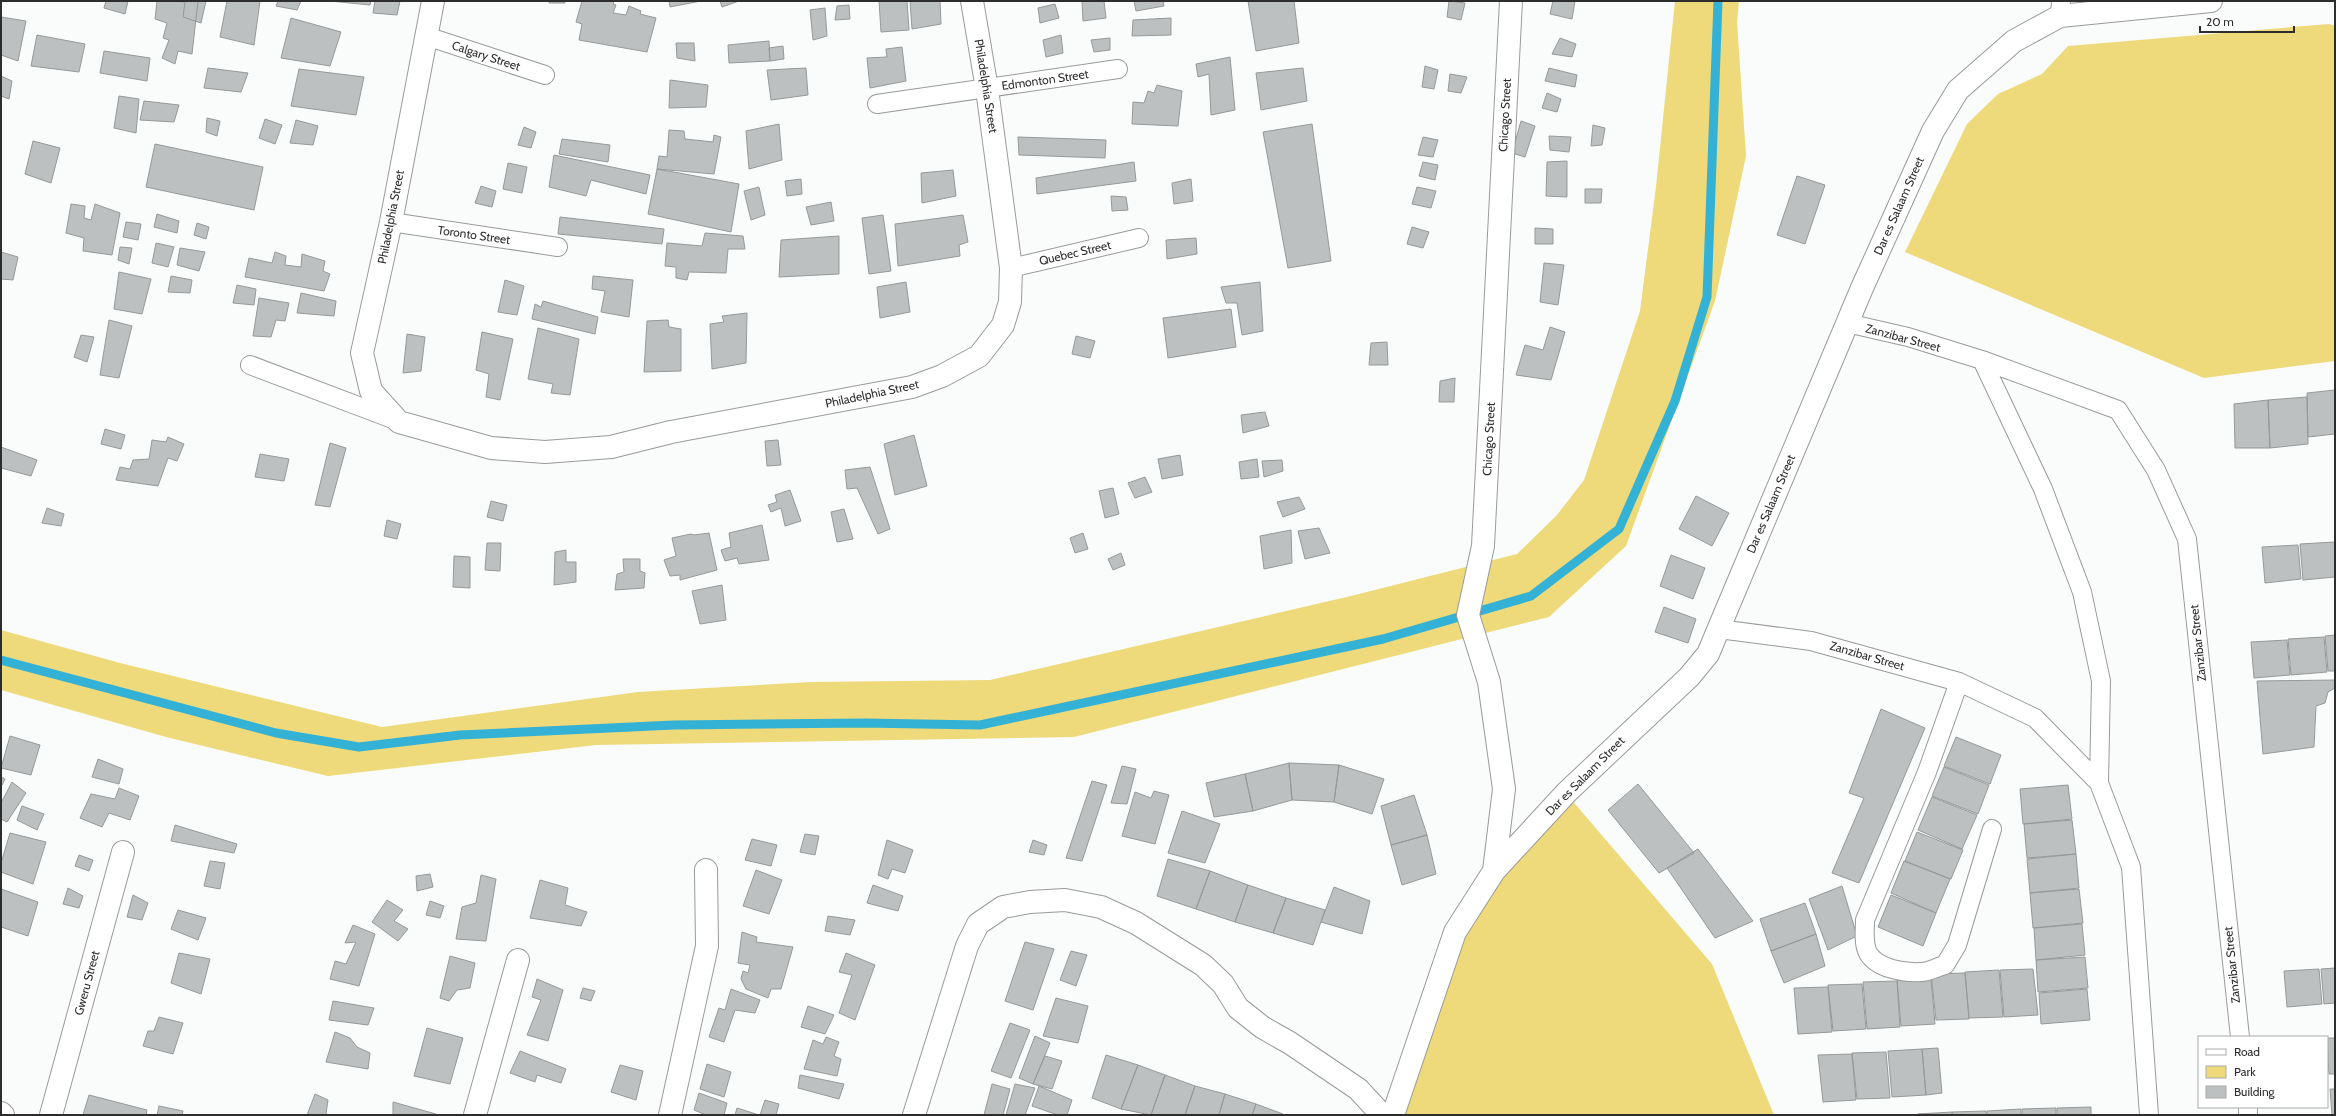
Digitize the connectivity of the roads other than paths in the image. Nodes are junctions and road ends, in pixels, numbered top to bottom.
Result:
1 (433, 1) edge
2 (972, 1) edge
3 (1511, 1) edge
4 (2211, 1) edge
5 (2060, 8) edge
6 (426, 36) junction
7 (1118, 69) dead end
8 (545, 75) dead end
9 (987, 89) junction
10 (877, 104) dead end
11 (391, 222) junction
12 (1138, 238) dead end
13 (558, 247) dead end
14 (1011, 268) junction
15 (1847, 323) junction
16 (1982, 360) junction
17 (250, 365) dead end
18 (399, 422) junction
19 (1719, 629) junction
20 (1959, 682) junction
21 (2099, 783) junction
22 (1992, 829) dead end
23 (123, 852) dead end
24 (706, 870) dead end
25 (1494, 870) junction
26 (518, 960) dead end
27 (2240, 1036) edge
28 (51, 1115) edge
29 (475, 1115) edge
30 (670, 1115) edge
31 (914, 1115) edge
32 (1382, 1115) edge
33 (1393, 1115) edge
34 (2149, 1115) edge

1 - 6 street, Philadelphia Street
2 - 9 street, Philadelphia Street
3 - 25 street, Chicago Street
4 - 5 street, Dar es Salaam Street
5 - 15 street, Dar es Salaam Street
6 - 8 lane, Calgary Street
6 - 11 street, Philadelphia Street
7 - 9 lane, Edmonton Street
9 - 10 lane, Edmonton Street
9 - 14 street, Philadelphia Street
11 - 13 lane, Toronto Street
11 - 18 street, Philadelphia Street
12 - 14 lane, Quebec Street
14 - 18 street, Philadelphia Street
15 - 16 lane, Zanzibar Street
15 - 19 street, Dar es Salaam Street
16 - 21 lane, Zanzibar Street
16 - 27 lane, Zanzibar Street
17 - 18 lane, Philadelphia Street
19 - 20 lane, Zanzibar Street
19 - 25 street, Dar es Salaam Street
20 - 21 lane, Zanzibar Street
20 - 22 lane
21 - 34 lane, Zanzibar Street
23 - 28 street, Gweru Street
24 - 30 street
25 - 33 street, Dar es Salaam Street
26 - 29 street
31 - 32 street

